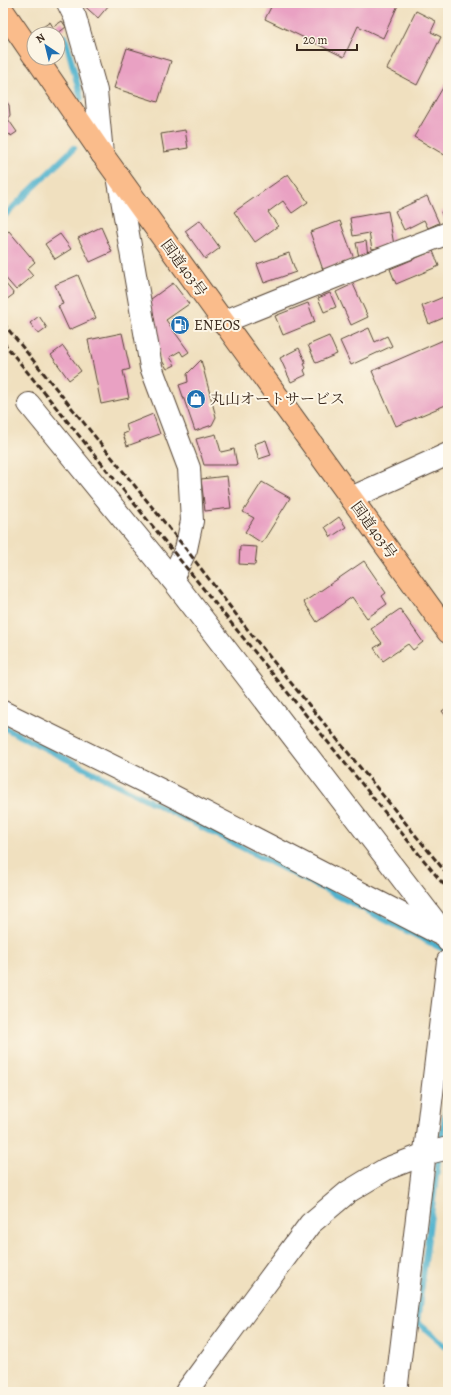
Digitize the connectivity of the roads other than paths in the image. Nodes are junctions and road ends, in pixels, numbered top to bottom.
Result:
1 (68, 3) edge
2 (3, 10) edge
3 (26, 44) edge
4 (41, 66) edge
5 (102, 154) junction
6 (118, 176) junction
7 (448, 233) edge
8 (223, 322) junction
9 (29, 404) dead end
10 (448, 454) edge
11 (351, 498) junction
12 (172, 579) junction
13 (448, 632) edge
14 (3, 712) edge
15 (447, 939) edge
16 (448, 961) edge
17 (448, 1148) edge
18 (425, 1154) junction
19 (192, 1390) edge
20 (396, 1392) edge

1 - 5 street
2 - 3 highway, 国道403号
4 - 5 highway, 国道403号
5 - 6 highway, 国道403号
6 - 8 highway, 国道403号
6 - 12 street
7 - 8 street
8 - 11 highway, 国道403号
9 - 12 street
10 - 11 street
11 - 13 highway, 国道403号
12 - 15 street
14 - 15 street
16 - 18 street
17 - 18 street
18 - 19 street
18 - 20 street

